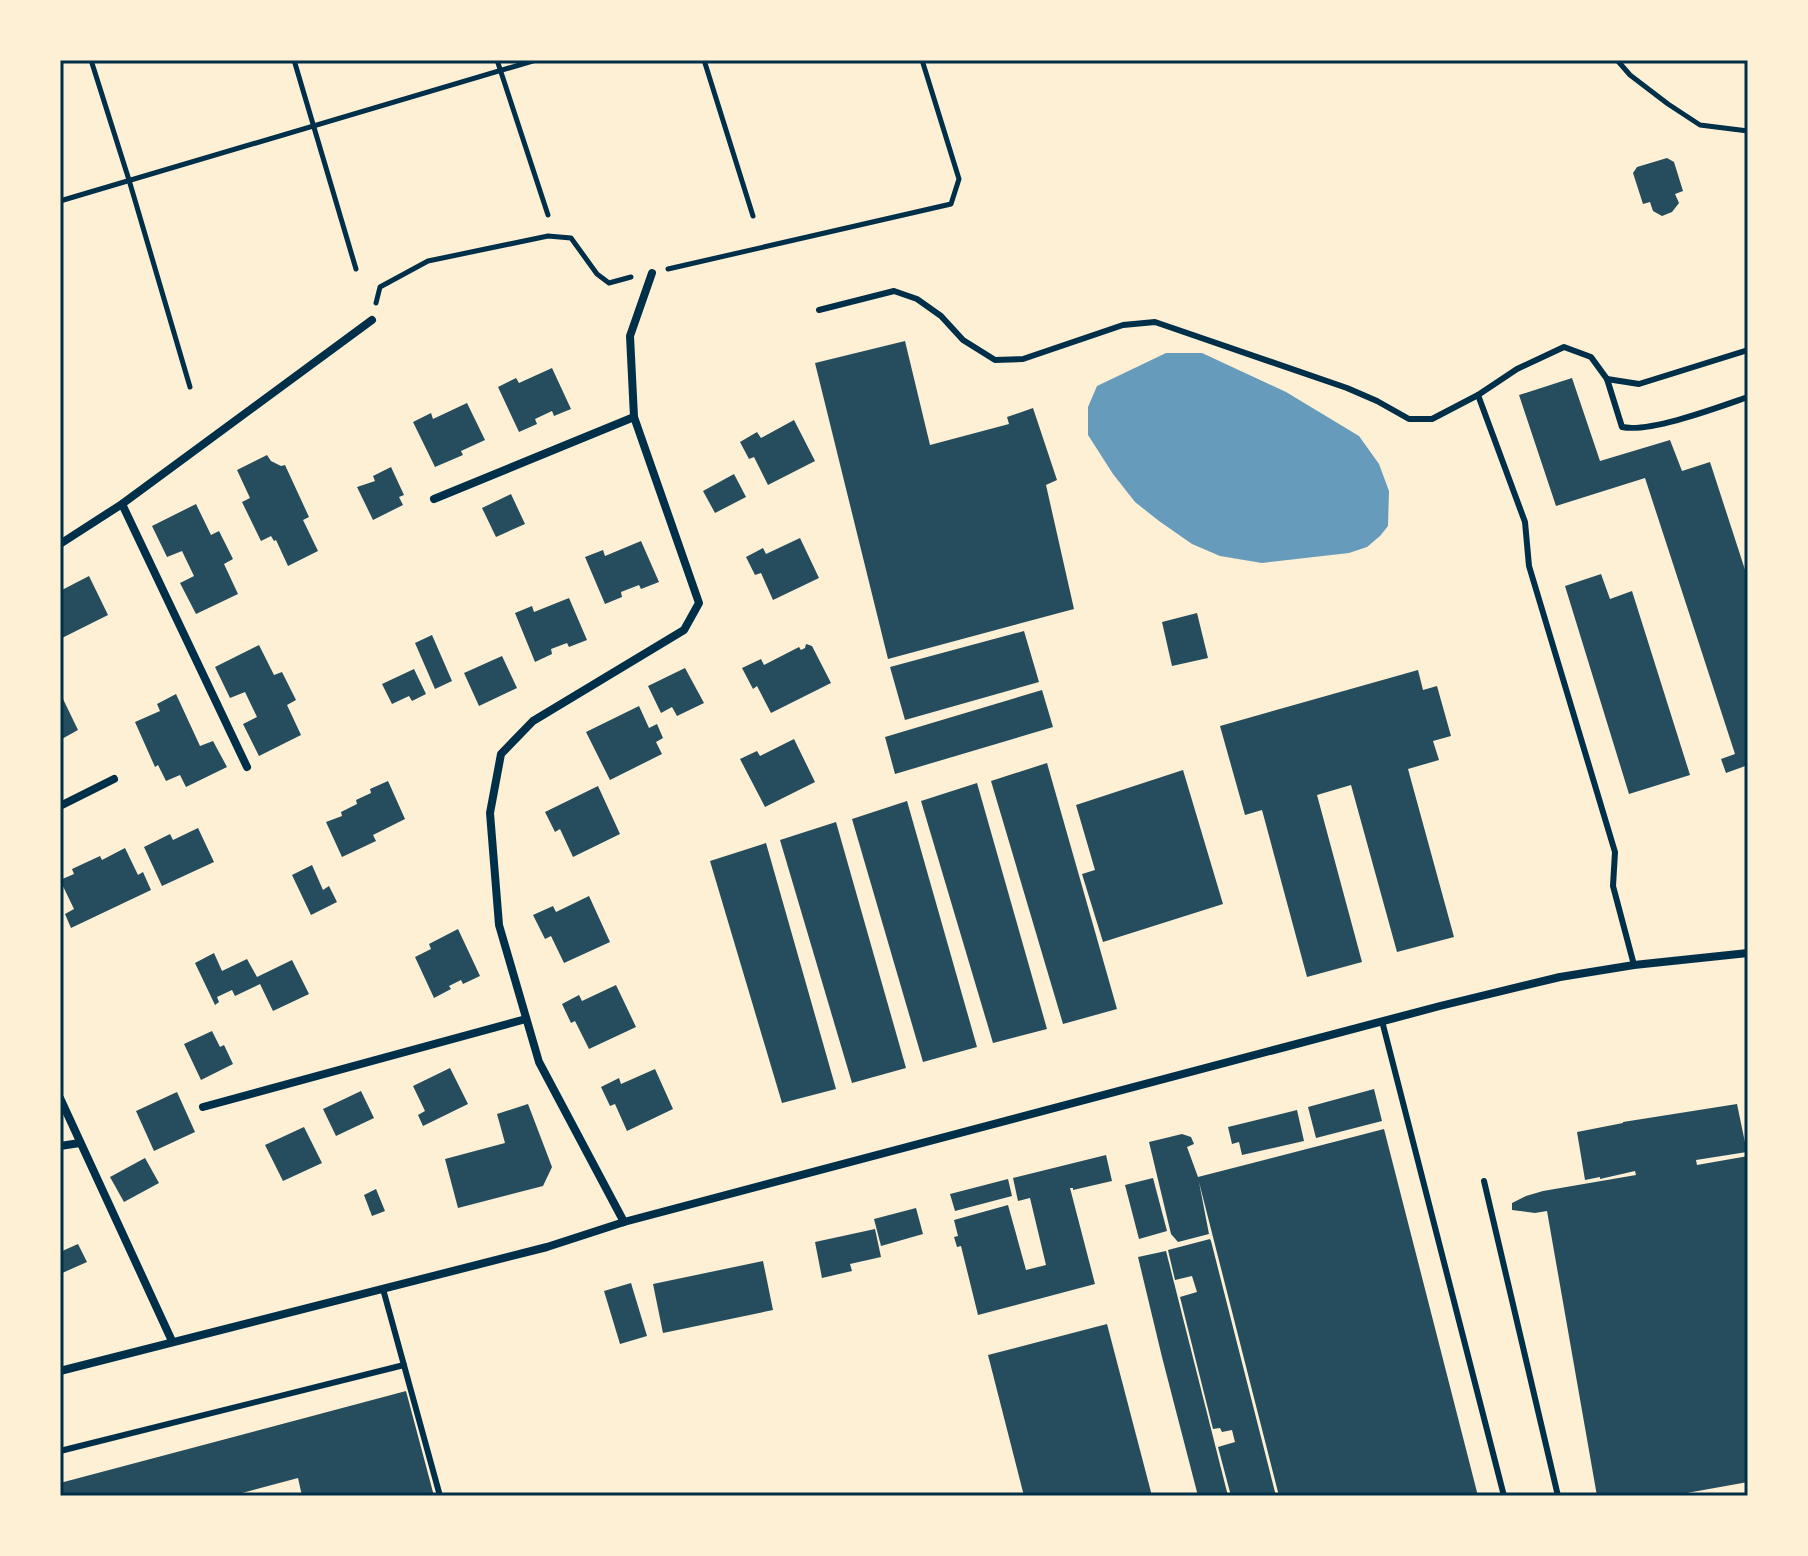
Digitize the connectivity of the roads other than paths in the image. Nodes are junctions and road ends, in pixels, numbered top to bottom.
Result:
1 (652, 273) road end
2 (819, 310) dead end
3 (372, 320) road end
4 (1748, 350) edge
5 (1607, 379) junction
6 (1478, 395) junction
7 (1748, 397) edge
8 (634, 417) junction
9 (434, 499) dead end
10 (122, 504) junction
11 (60, 544) edge
12 (247, 767) dead end
13 (114, 779) dead end
14 (60, 806) edge
15 (1748, 953) edge
16 (1634, 965) junction
17 (526, 1019) junction
18 (1382, 1021) junction
19 (60, 1098) edge
20 (203, 1107) dead end
21 (80, 1143) junction
22 (60, 1146) edge
23 (1484, 1181) dead end
24 (624, 1222) junction
25 (383, 1289) junction
26 (172, 1341) junction
27 (404, 1365) junction
28 (60, 1371) edge
29 (60, 1451) edge
30 (440, 1496) edge
31 (1504, 1496) edge
32 (1558, 1496) edge

1 - 8 street
2 - 6 lane
3 - 10 street
4 - 5 lane
5 - 6 lane
5 - 7 lane
6 - 16 lane
8 - 9 street
8 - 17 street
10 - 11 street
10 - 12 street
13 - 14 street
15 - 16 street
16 - 18 street
17 - 20 street
17 - 24 street
18 - 24 street
18 - 31 lane
19 - 21 street
21 - 22 street
21 - 26 street
23 - 32 lane
24 - 25 street
25 - 26 street
25 - 27 lane
26 - 28 street
27 - 29 lane
27 - 30 lane

